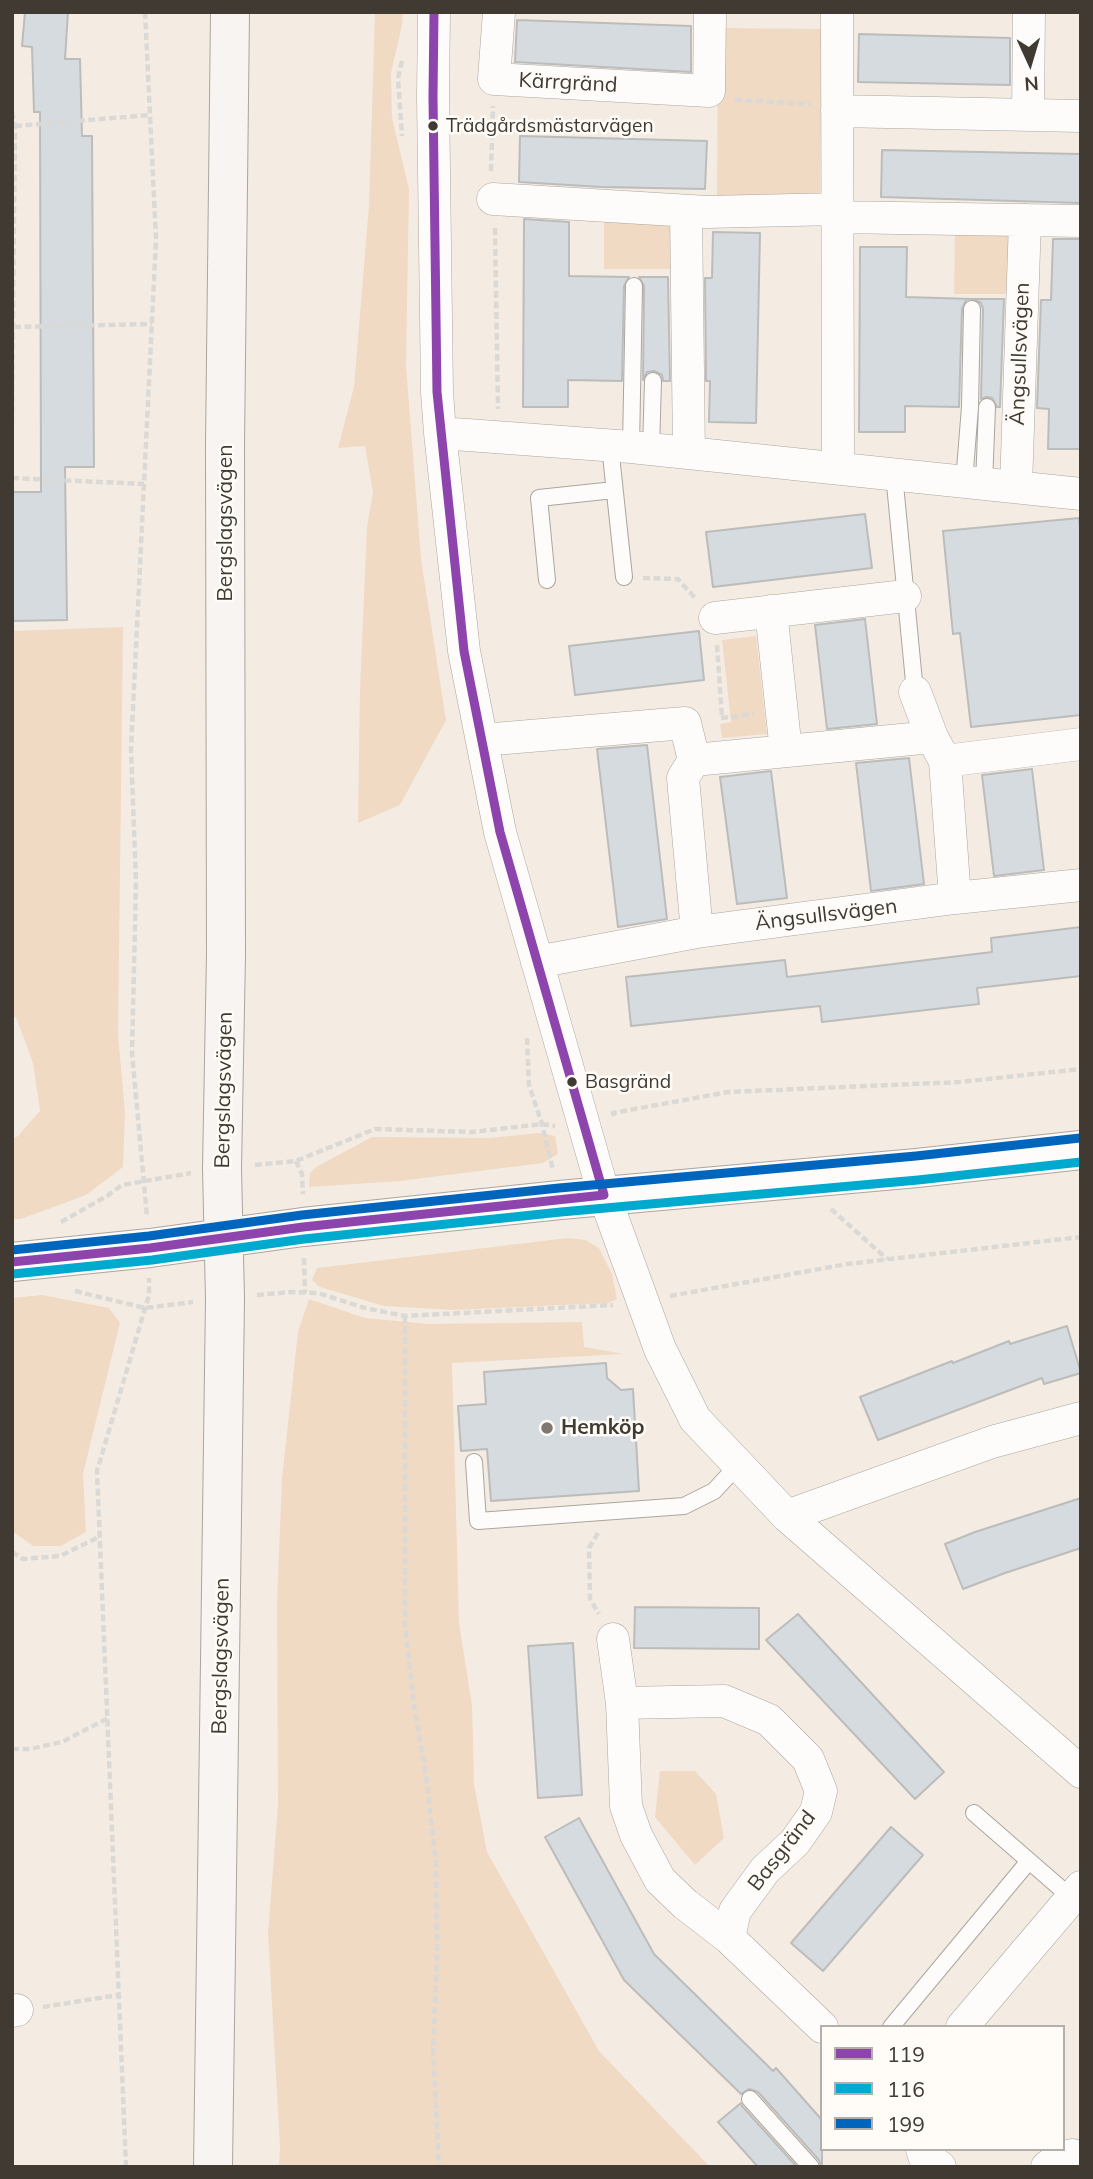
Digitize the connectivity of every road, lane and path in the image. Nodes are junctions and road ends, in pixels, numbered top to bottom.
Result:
1 (145, 12) edge
2 (230, 12) edge
3 (435, 12) edge
4 (499, 12) edge
5 (710, 12) edge
6 (837, 12) edge
7 (1029, 12) edge
8 (494, 79) junction
9 (709, 91) junction
10 (837, 111) junction
11 (12, 112) edge
12 (150, 115) junction
13 (1028, 115) junction
14 (1081, 116) edge
15 (15, 126) junction
16 (14, 152) edge
17 (493, 199) junction
18 (13, 205) edge
19 (686, 211) junction
20 (837, 213) junction
21 (1024, 220) junction
22 (1081, 221) edge
23 (634, 286) dead end
24 (972, 309) dead end
25 (152, 324) junction
26 (14, 327) edge
27 (653, 381) dead end
28 (987, 407) dead end
29 (12, 427) edge
30 (440, 433) junction
31 (498, 437) junction
32 (631, 447) junction
33 (689, 453) junction
34 (838, 468) junction
35 (894, 474) junction
36 (12, 478) edge
37 (974, 483) junction
38 (144, 484) junction
39 (1016, 487) junction
40 (614, 490) junction
41 (1081, 494) edge
42 (624, 577) dead end
43 (547, 580) dead end
44 (905, 596) junction
45 (771, 611) junction
46 (715, 618) dead end
47 (915, 692) joint
48 (782, 711) junction
49 (685, 723) junction
50 (482, 740) junction
51 (1081, 744) edge
52 (939, 749) junction
53 (786, 751) junction
54 (694, 760) junction
55 (1081, 885) edge
56 (955, 898) junction
57 (696, 932) junction
58 (537, 962) junction
59 (1081, 1150) edge
60 (143, 1180) junction
61 (604, 1195) junction
62 (828, 1206) dead end
63 (51, 1224) dead end
64 (224, 1238) junction
65 (149, 1248) junction
66 (888, 1259) dead end
67 (12, 1262) edge
68 (74, 1291) dead end
69 (145, 1308) junction
70 (405, 1316) dead end
71 (1081, 1418) edge
72 (474, 1462) dead end
73 (738, 1465) junction
74 (610, 1511) junction
75 (787, 1516) junction
76 (101, 1536) junction
77 (12, 1552) edge
78 (613, 1639) joint
79 (622, 1703) junction
80 (108, 1718) junction
81 (12, 1749) edge
82 (1078, 1765) edge
83 (974, 1814) dead end
84 (1029, 1861) junction
85 (1078, 1897) edge
86 (729, 1938) junction
87 (118, 1995) junction
88 (15, 2010) edge
89 (820, 2025) edge
90 (893, 2025) edge
91 (964, 2025) edge
92 (750, 2099) dead end
93 (126, 2167) edge
94 (213, 2167) edge
95 (439, 2167) edge
96 (811, 2167) edge

1 - 12 path
2 - 64 main road, Bergslagsvägen
3 - 30 street
4 - 8 street, Kärrgränd
5 - 9 street
6 - 10 street
7 - 13 street
8 - 9 street, Kärrgränd
8 - 17 path
9 - 10 path
10 - 13 street
10 - 20 street
11 - 15 path
12 - 15 path
12 - 25 path
13 - 14 street
15 - 16 path
16 - 18 path
17 - 19 street
17 - 31 path
18 - 26 path
19 - 20 street
19 - 33 street
20 - 21 street
20 - 34 street
21 - 22 street
21 - 39 street, Ängsullsvägen
23 - 32 lane
24 - 37 lane
25 - 26 path
25 - 38 path
26 - 29 path
27 - 32 lane
28 - 37 lane
30 - 31 street
30 - 50 street
31 - 32 street
32 - 33 street
32 - 40 lane
33 - 34 street
34 - 35 street
35 - 37 street
35 - 44 lane
36 - 38 path
37 - 39 street
38 - 60 path
39 - 41 street
40 - 42 lane
40 - 43 lane
44 - 45 street
44 - 47 lane
45 - 46 street
45 - 48 street
47 - 52 street
48 - 49 path
48 - 53 street
49 - 50 street
49 - 54 street
50 - 58 street
51 - 52 street
52 - 53 street
52 - 56 street
53 - 54 street
54 - 57 street
55 - 56 street, Ängsullsvägen
56 - 57 street, Ängsullsvägen
57 - 58 street, Ängsullsvägen
58 - 61 street
59 - 61 street
60 - 63 path
60 - 65 path
61 - 64 street
61 - 73 street
62 - 66 path
64 - 65 street
64 - 94 main road, Bergslagsvägen
65 - 67 street
65 - 69 path
68 - 69 path
69 - 76 path
70 - 95 path
71 - 75 street
72 - 74 lane
73 - 74 lane
73 - 75 street
74 - 78 path
75 - 82 street
76 - 77 path
76 - 80 path
78 - 79 street
79 - 86 street
79 - 86 street, Basgränd
80 - 81 path
80 - 87 path
83 - 84 lane
84 - 85 lane
84 - 90 lane
85 - 91 street
86 - 89 street
87 - 88 path
87 - 93 path
92 - 96 lane

